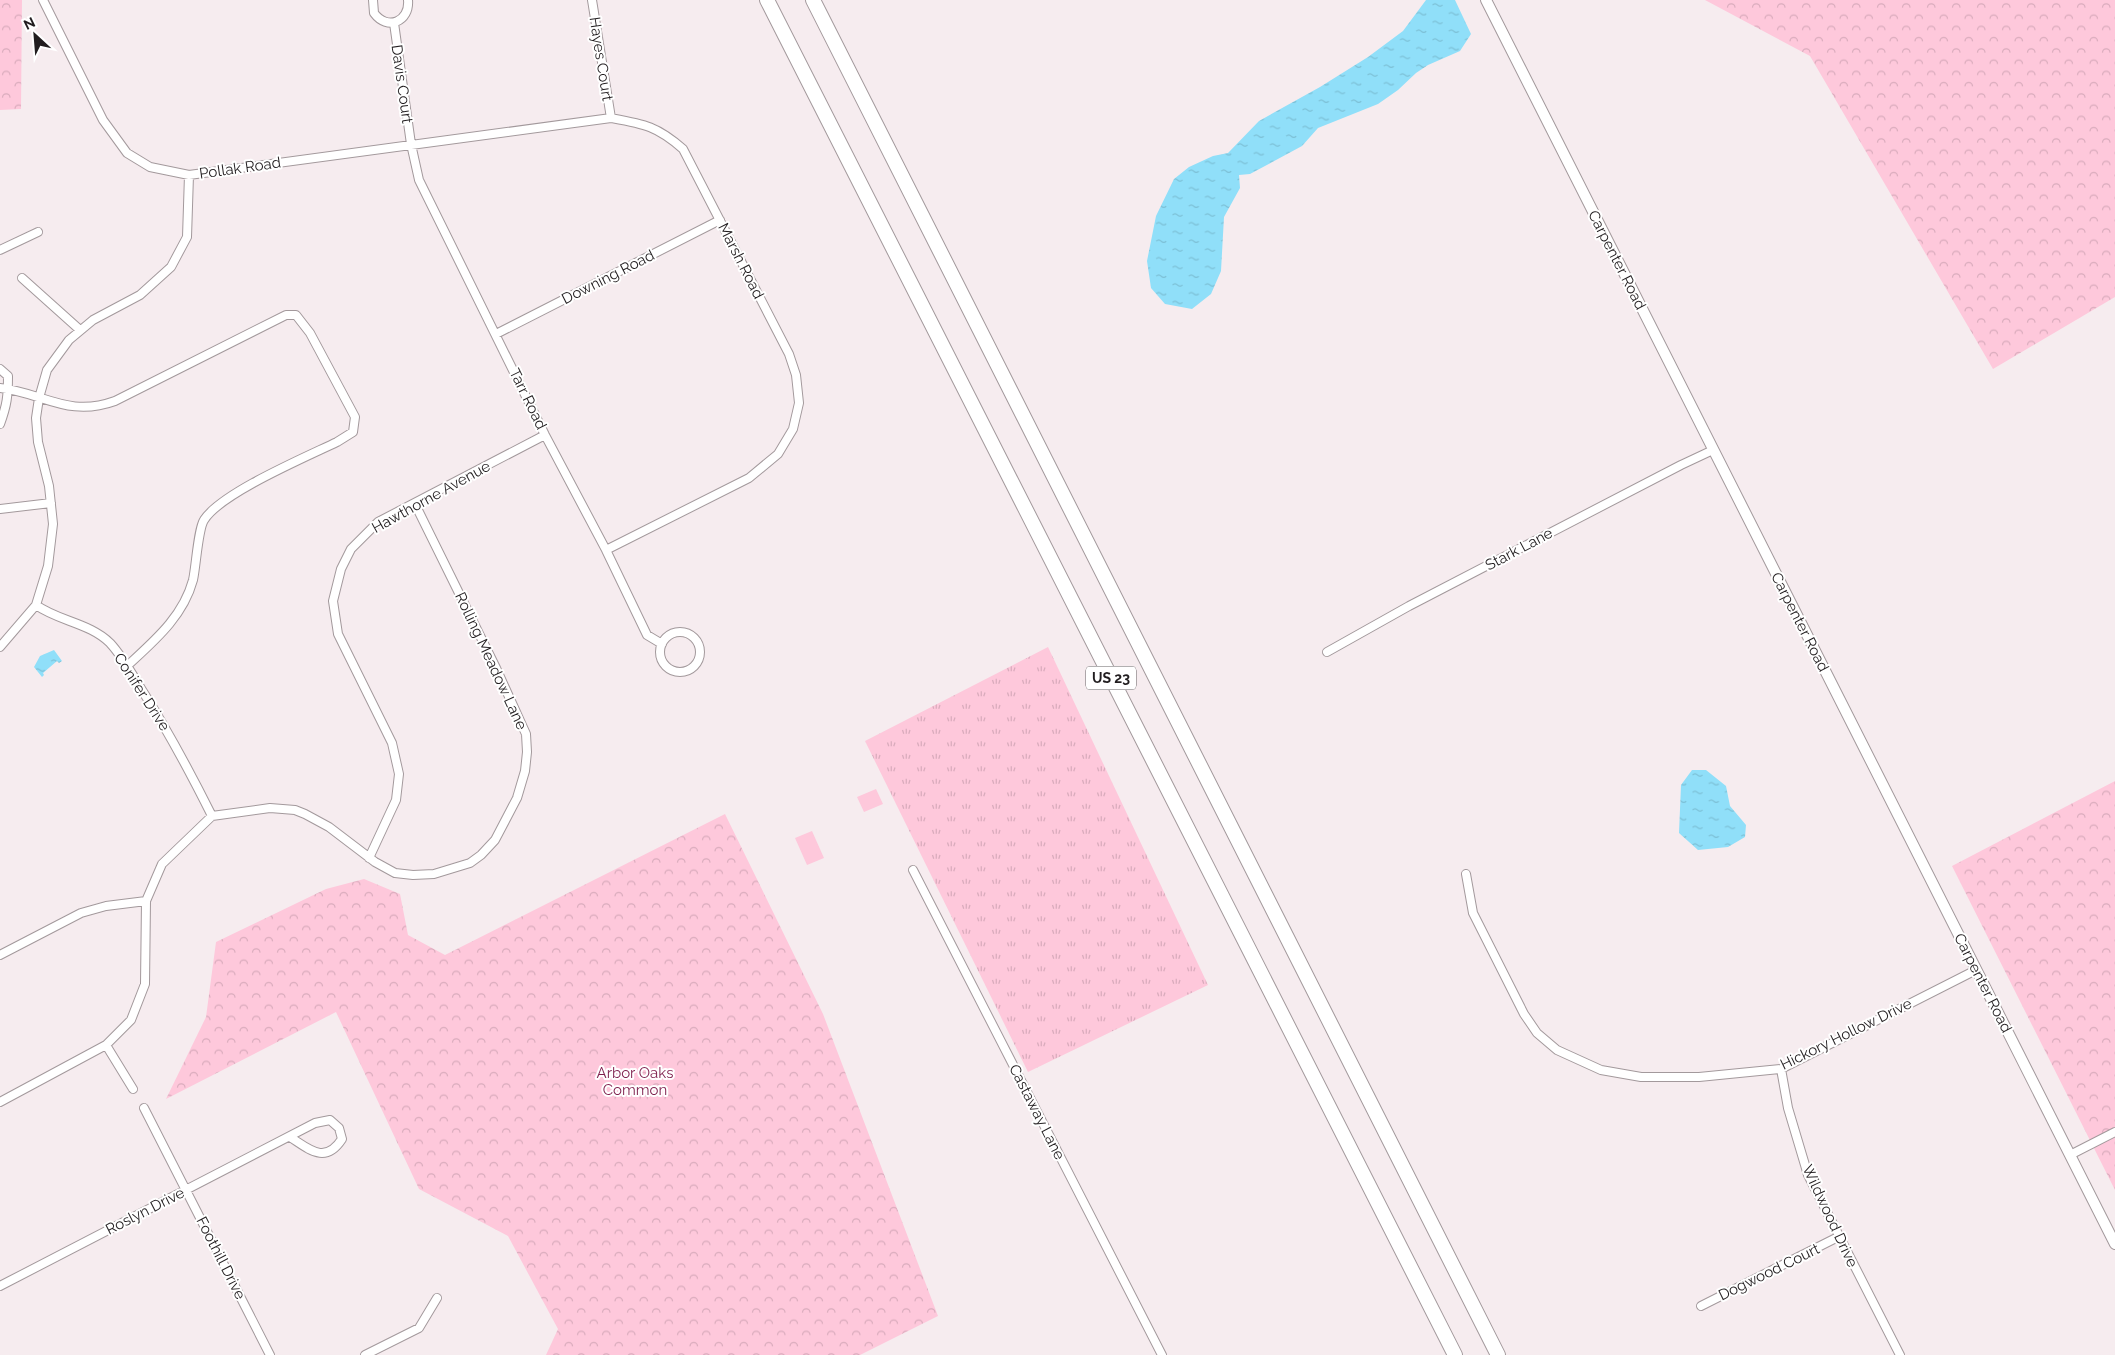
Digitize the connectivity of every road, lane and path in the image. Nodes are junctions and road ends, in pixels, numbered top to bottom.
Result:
1 (43, 0) edge
2 (373, 0) edge
3 (408, 0) edge
4 (592, 0) edge
5 (767, 0) edge
6 (813, 0) edge
7 (1486, 0) edge
8 (394, 23) junction
9 (611, 118) junction
10 (411, 144) junction
11 (189, 175) junction
12 (720, 220) junction
13 (38, 232) dead end
14 (0, 250) edge
15 (22, 278) dead end
16 (80, 330) junction
17 (496, 334) junction
18 (0, 369) edge
19 (4, 388) edge
20 (39, 398) junction
21 (0, 424) edge
22 (545, 435) junction
23 (1713, 450) junction
24 (51, 503) junction
25 (415, 504) junction
26 (0, 509) edge
27 (606, 550) junction
28 (36, 605) junction
29 (662, 644) junction
30 (0, 647) edge
31 (1327, 652) dead end
32 (127, 666) junction
33 (212, 816) junction
34 (369, 858) junction
35 (913, 870) dead end
36 (1466, 874) dead end
37 (146, 901) junction
38 (0, 956) edge
39 (1976, 970) junction
40 (106, 1045) junction
41 (1781, 1069) junction
42 (134, 1089) dead end
43 (0, 1102) edge
44 (144, 1108) dead end
45 (2115, 1132) edge
46 (290, 1137) junction
47 (2070, 1155) junction
48 (186, 1189) junction
49 (1838, 1237) junction
50 (2115, 1244) edge
51 (0, 1286) edge
52 (437, 1298) dead end
53 (1700, 1306) dead end
54 (270, 1355) edge
55 (365, 1355) edge
56 (1162, 1355) edge
57 (1455, 1355) edge
58 (1498, 1355) edge
59 (1900, 1355) edge

1 - 11 street, Pollak Road
2 - 8 street, Davis Court
3 - 8 street, Davis Court
4 - 9 street, Hayes Court
5 - 57 highway, US 23
6 - 58 highway, US 23
7 - 23 main road, Carpenter Road
8 - 10 street, Davis Court
9 - 10 street, Marsh Road
9 - 12 street, Marsh Road
10 - 11 street, Pollak Road
10 - 17 street, Tarr Road
11 - 16 street
12 - 17 street, Downing Road
12 - 27 street, Marsh Road
13 - 14 street
15 - 16 street
16 - 20 street
17 - 22 street, Tarr Road
18 - 19 street
19 - 20 street
19 - 21 street
20 - 24 street
20 - 32 street
22 - 25 street, Hawthorne Avenue
22 - 27 street, Tarr Road
23 - 31 street, Stark Lane
23 - 39 main road, Carpenter Road
24 - 26 street
24 - 28 street
25 - 34 street, Hawthorne Avenue
25 - 34 street, Rolling Meadow Lane
27 - 29 street, Tarr Road
28 - 30 street
28 - 32 street, Conifer Drive
29 - 29 street
32 - 33 street, Conifer Drive
33 - 34 street, Rolling Meadow Lane
33 - 37 street
35 - 56 street, Castaway Lane
36 - 41 street, Hickory Hollow Drive
37 - 38 street
37 - 40 street
39 - 41 street, Hickory Hollow Drive
39 - 47 main road, Carpenter Road
40 - 42 street
40 - 43 street
41 - 49 street, Wildwood Drive
44 - 48 street, Foothill Drive
45 - 47 street
46 - 46 street, Roslyn Drive
46 - 48 street, Roslyn Drive
47 - 50 main road, Carpenter Road
48 - 51 street, Roslyn Drive
48 - 54 street, Foothill Drive
49 - 53 street, Dogwood Court
49 - 59 street, Wildwood Drive
52 - 55 street

